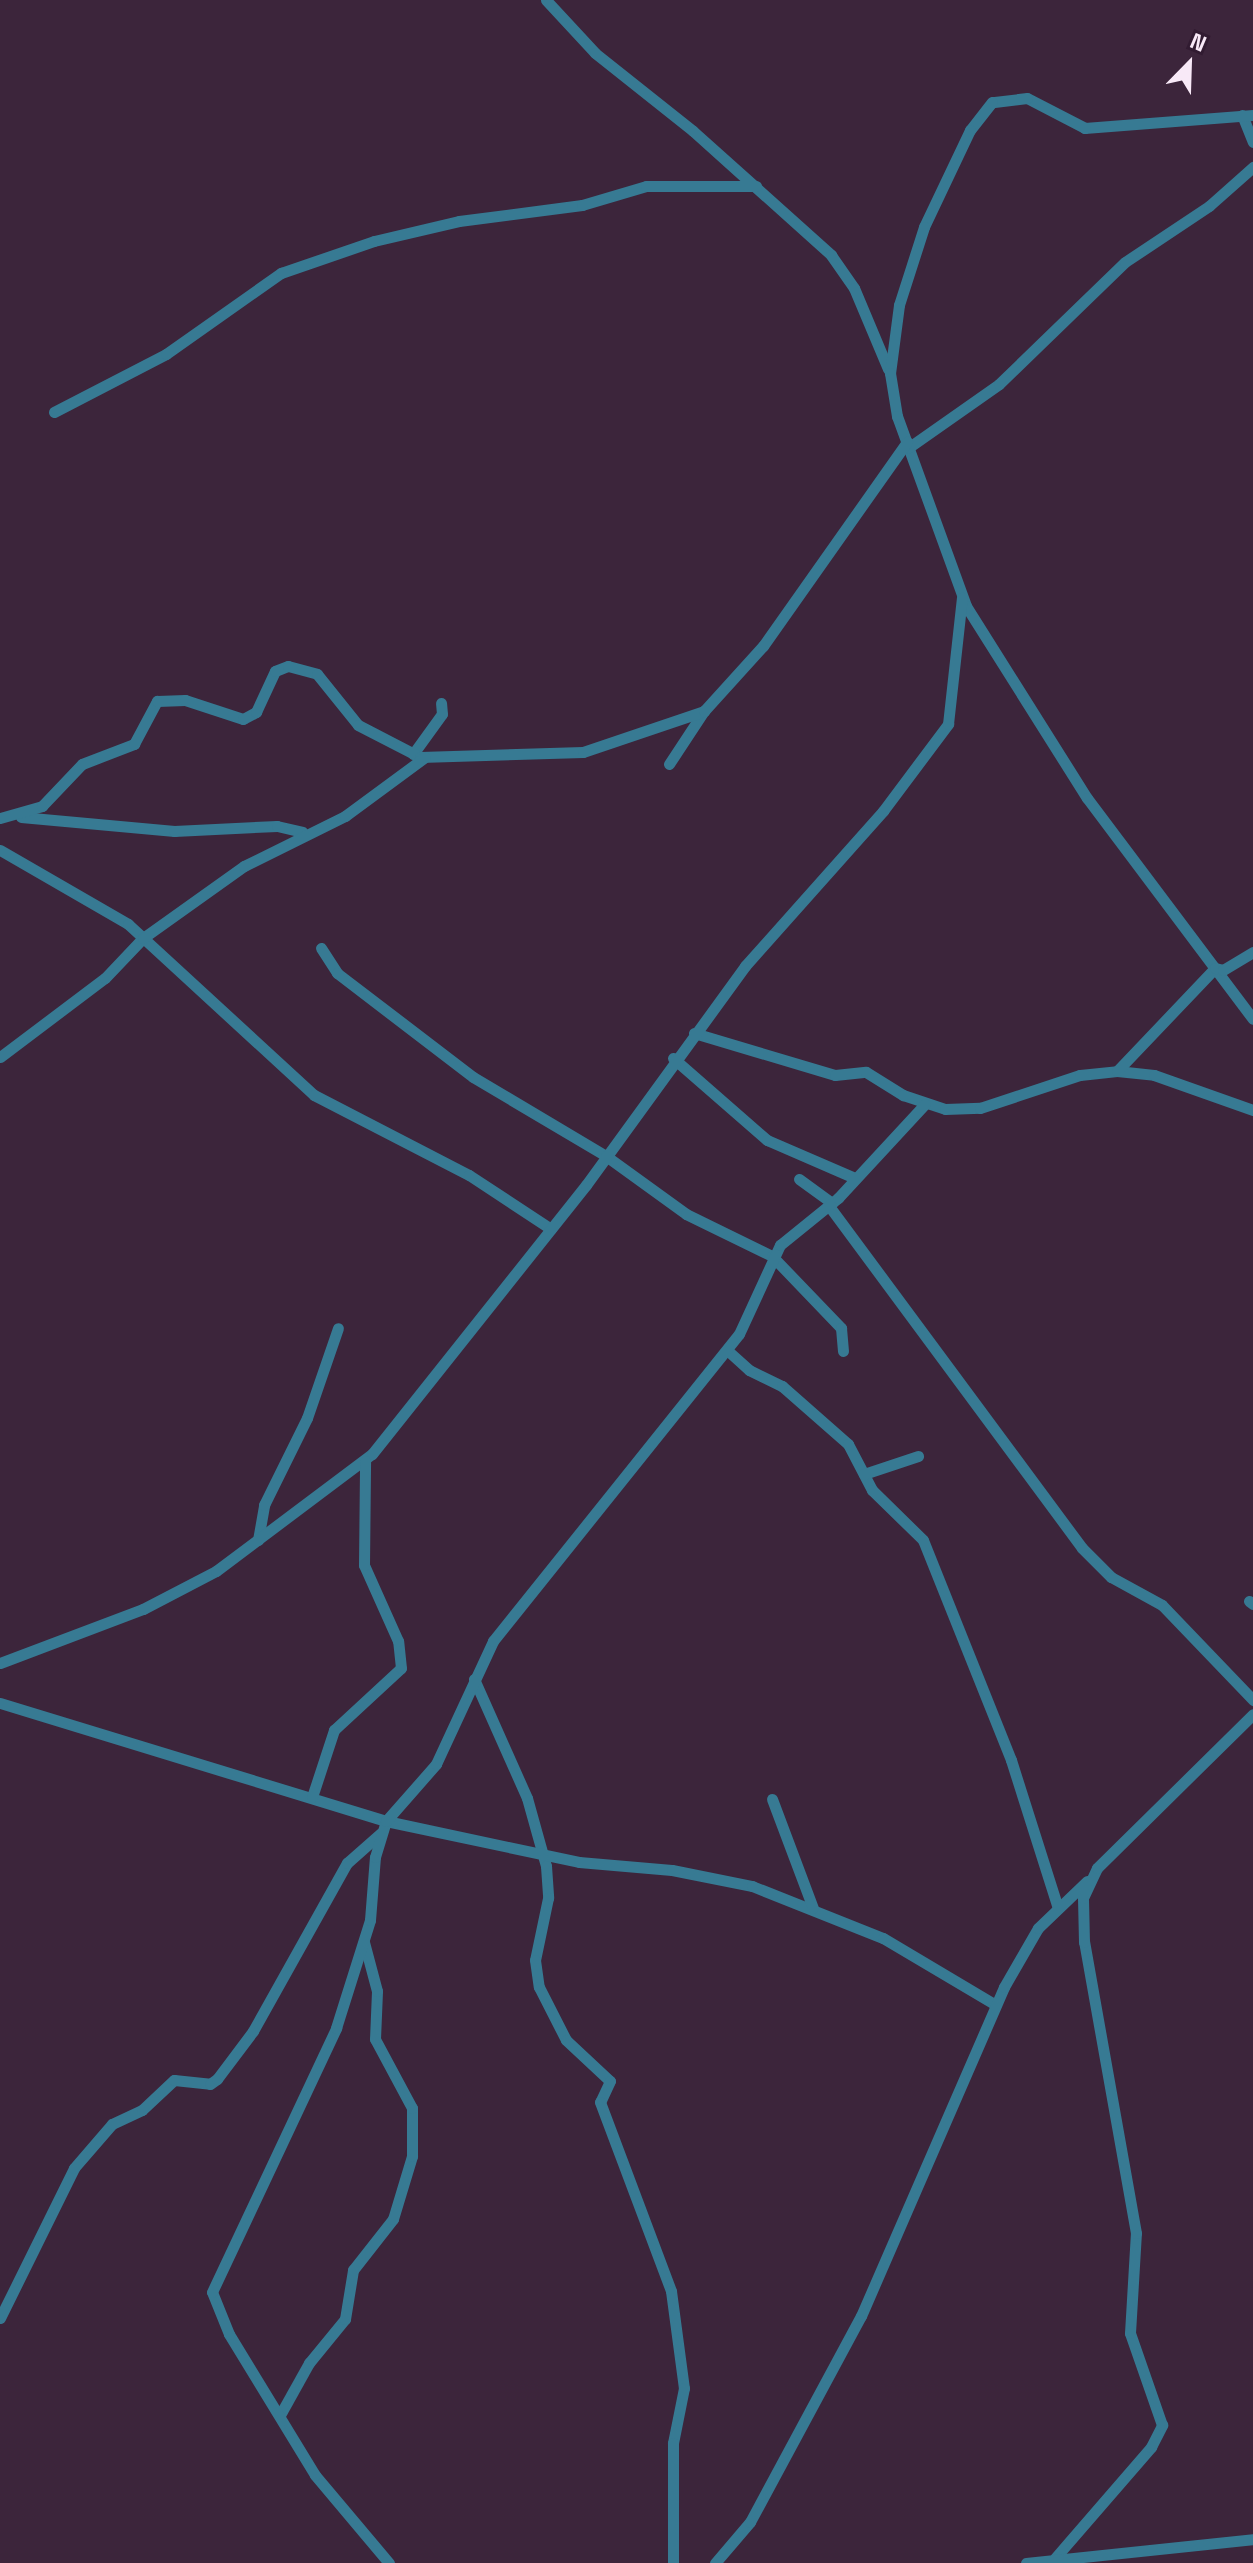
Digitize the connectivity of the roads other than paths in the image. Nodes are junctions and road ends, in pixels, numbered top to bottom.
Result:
1 (546, 0) edge
2 (1247, 115) edge
3 (1253, 142) edge
4 (1253, 167) edge
5 (756, 186) junction
6 (890, 373) junction
7 (54, 412) dead end
8 (907, 445) junction
9 (962, 598) junction
10 (441, 703) dead end
11 (704, 711) junction
12 (419, 756) junction
13 (669, 764) dead end
14 (15, 816) junction
15 (0, 818) edge
16 (302, 832) junction
17 (0, 850) edge
18 (143, 938) junction
19 (321, 948) dead end
20 (1253, 952) edge
21 (1215, 968) junction
22 (1253, 1019) edge
23 (694, 1033) junction
24 (0, 1057) edge
25 (673, 1058) junction
26 (1117, 1071) junction
27 (925, 1104) junction
28 (1253, 1110) edge
29 (606, 1156) junction
30 (855, 1178) junction
31 (799, 1179) dead end
32 (830, 1205) junction
33 (551, 1229) junction
34 (772, 1256) junction
35 (338, 1328) dead end
36 (727, 1350) junction
37 (843, 1351) dead end
38 (918, 1456) dead end
39 (365, 1461) junction
40 (864, 1474) junction
41 (258, 1540) junction
42 (0, 1663) edge
43 (474, 1679) junction
44 (1253, 1700) edge
45 (0, 1703) edge
46 (1253, 1714) edge
47 (312, 1797) junction
48 (772, 1799) dead end
49 (384, 1827) junction
50 (543, 1855) junction
51 (1089, 1878) junction
52 (813, 1908) junction
53 (1058, 1908) junction
54 (364, 1941) junction
55 (996, 2005) junction
56 (0, 2318) edge
57 (280, 2415) junction
58 (1253, 2539) edge
59 (1055, 2558) junction
60 (389, 2563) edge
61 (673, 2563) edge
62 (715, 2563) edge
63 (1026, 2563) edge

1 - 5 street
2 - 3 street
2 - 6 street
4 - 8 street
5 - 6 street
5 - 7 street
6 - 8 street
8 - 9 street
8 - 11 street
9 - 21 street
9 - 23 street
10 - 12 street
11 - 12 street
11 - 13 street
12 - 14 street
12 - 16 street
14 - 15 street
14 - 16 street
16 - 18 street
17 - 18 street
18 - 24 street
18 - 33 street
19 - 29 street
20 - 21 street
21 - 22 street
21 - 26 street
23 - 25 street
23 - 27 street
25 - 29 street
25 - 30 street
26 - 27 street
26 - 28 street
27 - 30 street
29 - 33 street
29 - 34 street
30 - 32 street
31 - 32 street
32 - 34 street
32 - 44 street
33 - 39 street
34 - 36 street
34 - 37 street
35 - 41 street
36 - 40 street
36 - 43 street
38 - 40 street
39 - 41 street
39 - 47 street
40 - 53 street
41 - 42 street
43 - 49 street
43 - 50 street
45 - 47 street
46 - 51 street
47 - 49 street
48 - 52 street
49 - 50 street
49 - 54 street
49 - 56 street
50 - 52 street
50 - 61 street
51 - 53 street
51 - 59 street
52 - 55 street
53 - 55 street
54 - 57 street
54 - 57 street
55 - 62 street
57 - 60 street
58 - 59 street
59 - 63 street

